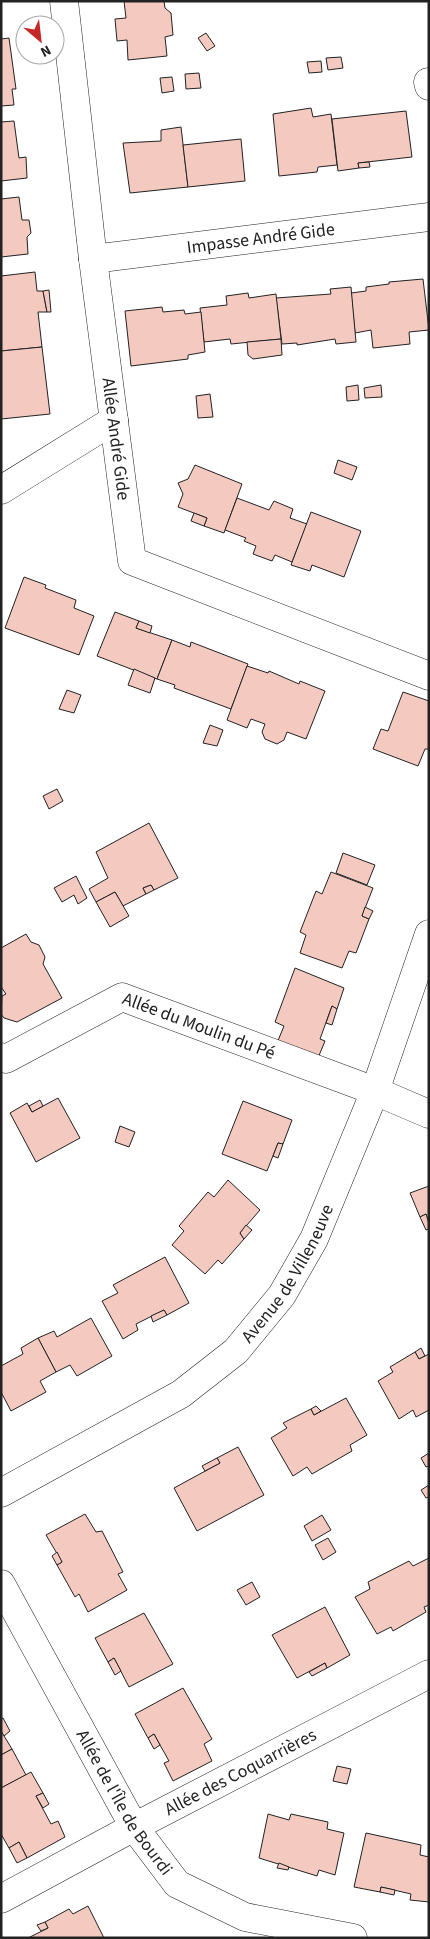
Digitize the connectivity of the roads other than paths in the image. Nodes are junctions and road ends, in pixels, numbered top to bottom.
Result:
1 (64, 1) edge
2 (428, 82) edge
3 (429, 86) edge
4 (429, 218) edge
5 (93, 259) junction
6 (114, 420) junction
7 (1, 490) edge
8 (429, 676) edge
9 (429, 934) edge
10 (1, 1057) edge
11 (375, 1091) junction
12 (429, 1114) edge
13 (1, 1493) edge
14 (1, 1584) edge
15 (429, 1674) edge
16 (134, 1827) junction
17 (1, 1898) edge
18 (353, 1938) edge

1 - 5 street, Allée André Gide
2 - 3 street
4 - 5 street, Impasse André Gide
5 - 6 street, Allée André Gide
6 - 7 street
6 - 8 street, Allée André Gide
9 - 11 street, Avenue de Villeneuve
10 - 11 street, Allée du Moulin du Pé
11 - 12 street
11 - 13 street, Avenue de Villeneuve
14 - 16 street, Allée de l'Île de Bourdi
15 - 16 street, Allée des Coquarrières
16 - 17 street, Allée des Coquarrières
16 - 18 street, Allée de l'Île de Bourdi

